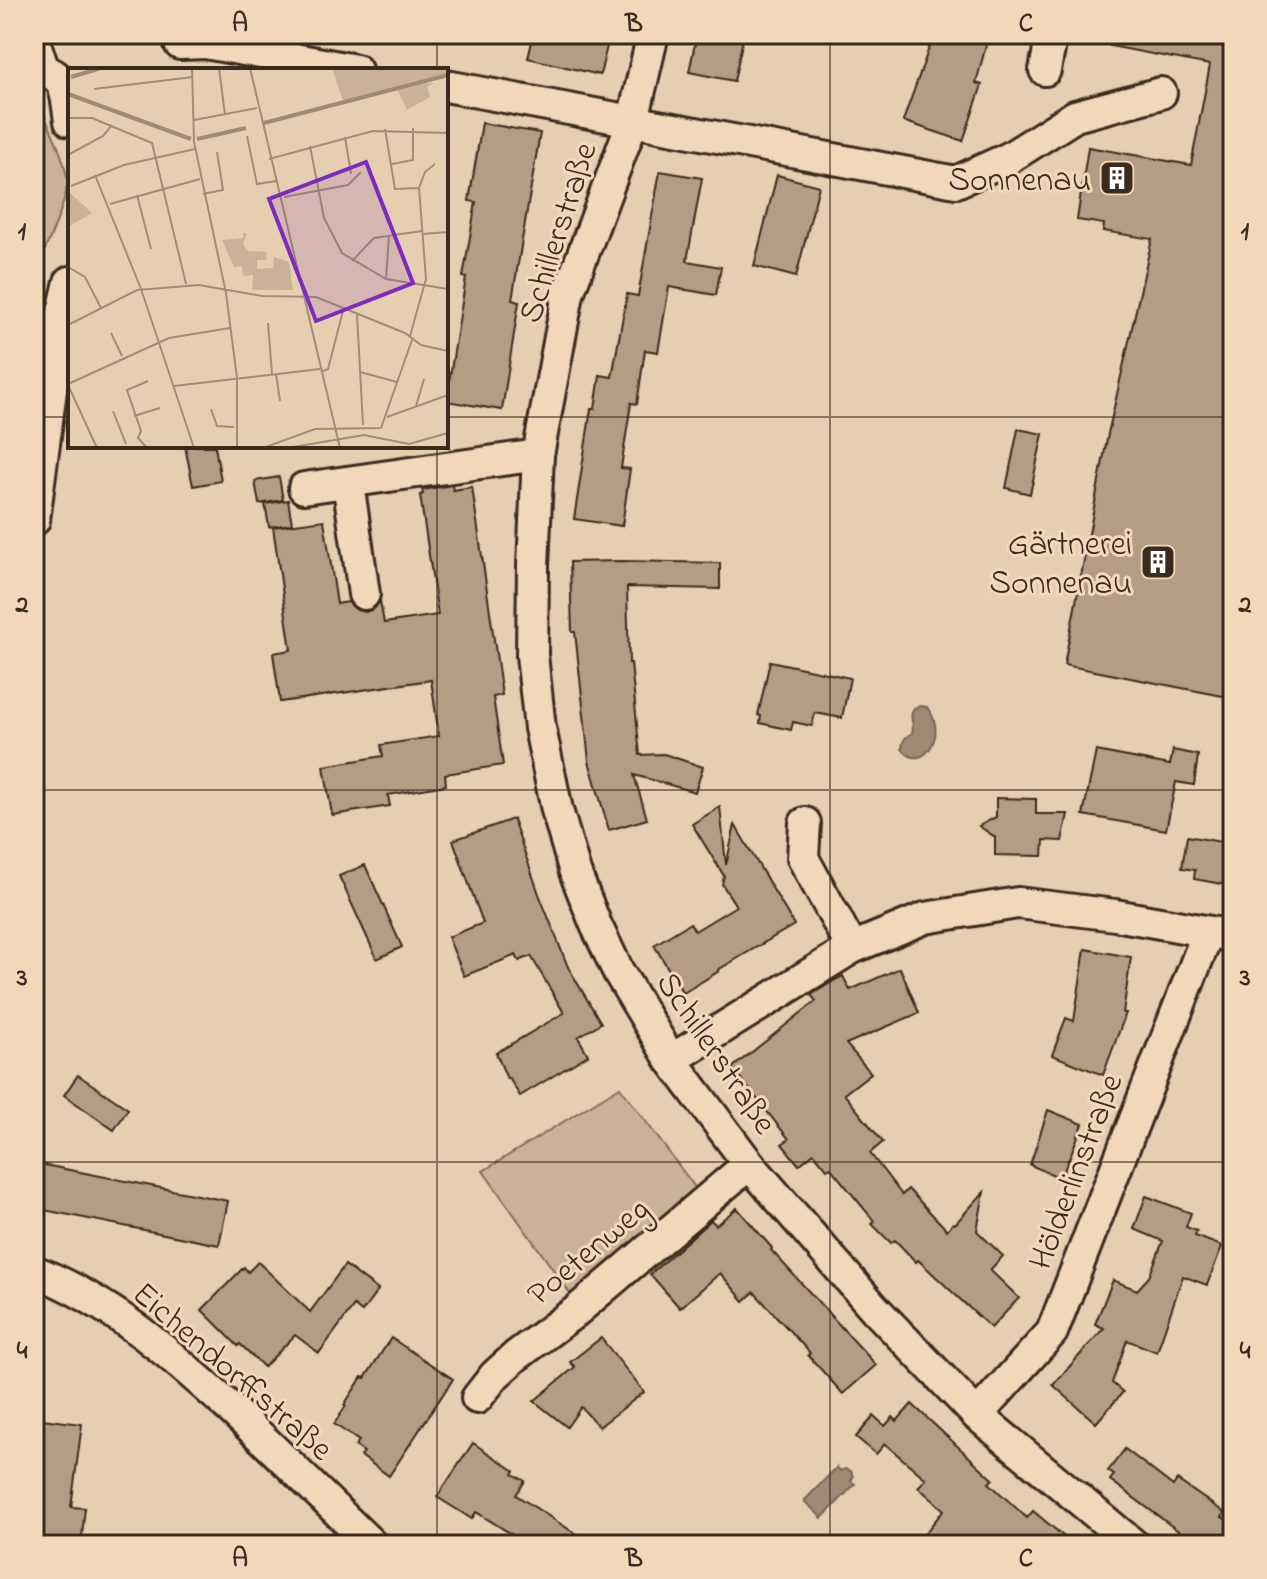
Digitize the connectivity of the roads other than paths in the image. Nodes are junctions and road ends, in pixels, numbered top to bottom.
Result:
1 (653, 34) edge
2 (1052, 34) edge
3 (34, 40) edge
4 (178, 49) edge
5 (345, 68) edge
6 (1045, 70) dead end
7 (39, 71) edge
8 (448, 86) edge
9 (1161, 93) dead end
10 (68, 106) edge
11 (633, 120) junction
12 (68, 291) edge
13 (538, 455) junction
14 (348, 482) junction
15 (304, 488) dead end
16 (34, 520) edge
17 (364, 594) dead end
18 (805, 823) dead end
19 (1220, 934) edge
20 (852, 948) junction
21 (671, 1060) junction
22 (749, 1164) junction
23 (34, 1271) edge
24 (477, 1398) dead end
25 (977, 1415) junction
26 (372, 1545) edge
27 (1134, 1545) edge

1 - 11 street, Schillerstraße
2 - 6 street
3 - 7 street
4 - 5 street
7 - 10 street
8 - 11 street
9 - 11 street
11 - 13 street, Schillerstraße
12 - 16 street
13 - 14 street
13 - 21 street, Schillerstraße
14 - 15 street
14 - 17 street
18 - 20 street
19 - 20 street
19 - 25 street, Hölderlinstraße
20 - 21 street
21 - 22 street, Schillerstraße
22 - 24 street, Poetenweg
22 - 25 street, Schillerstraße
23 - 26 street, Eichendorffstraße
25 - 27 street, Schillerstraße

